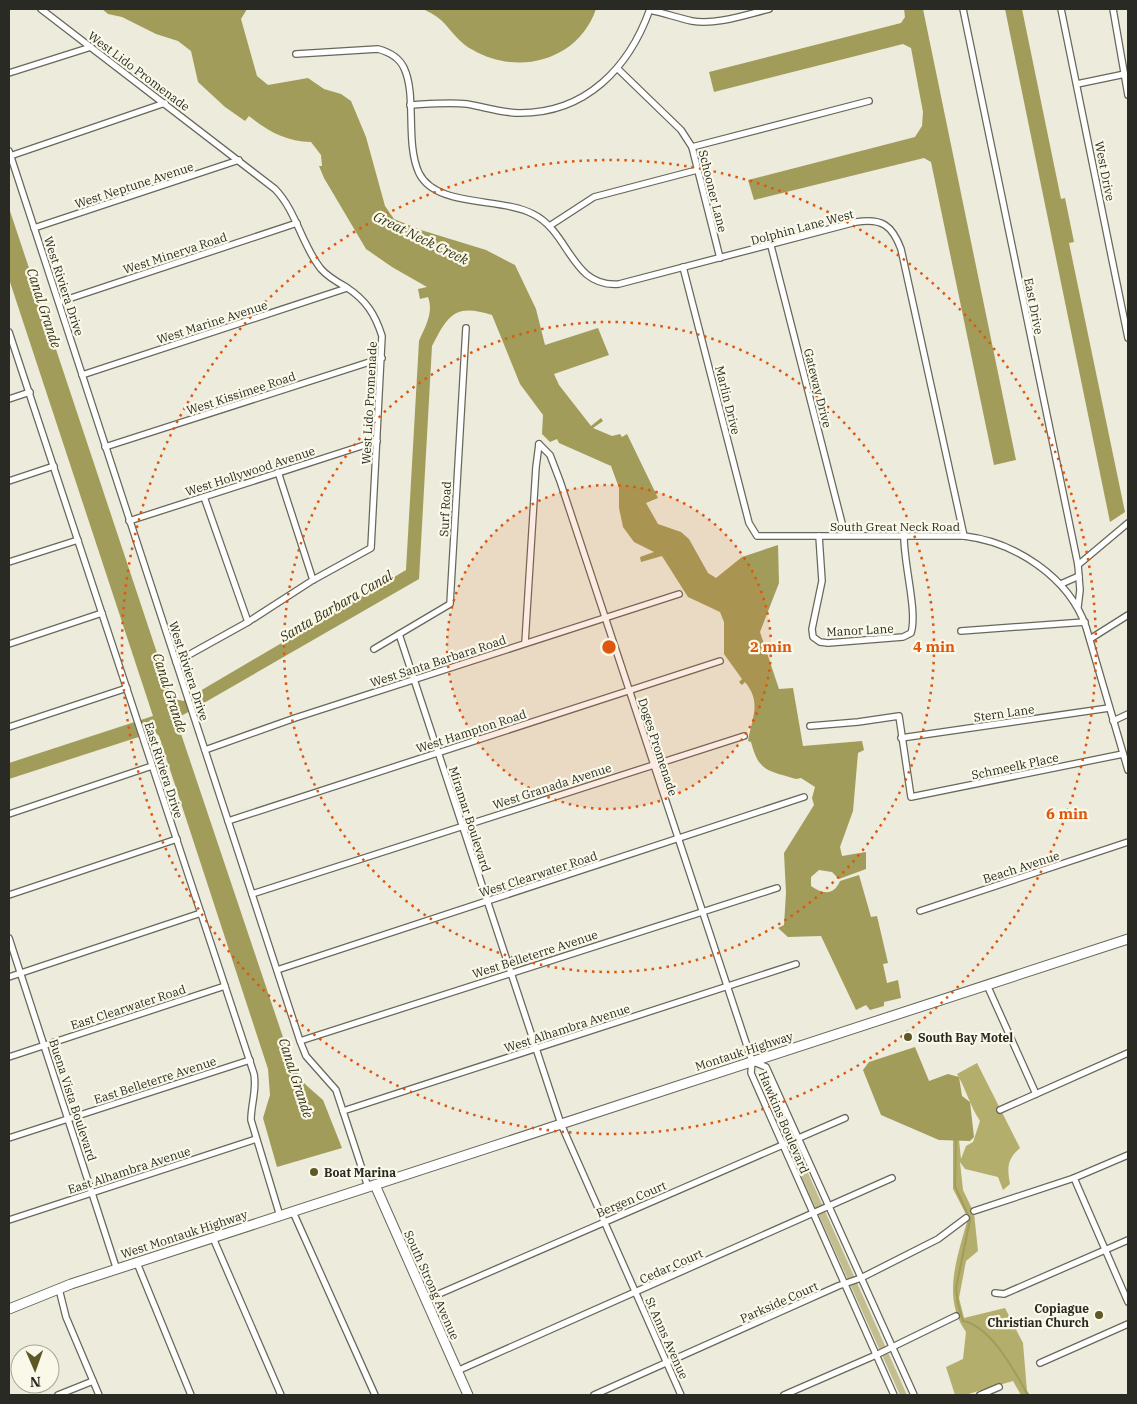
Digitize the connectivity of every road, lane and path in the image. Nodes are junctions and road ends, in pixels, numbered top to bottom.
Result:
1 (41, 9) edge
2 (650, 9) edge
3 (769, 9) edge
4 (963, 9) edge
5 (1061, 9) edge
6 (1113, 9) edge
7 (760, 10) edge
8 (91, 47) junction
9 (296, 54) dead end
10 (618, 69) junction
11 (9, 74) edge
12 (1125, 74) junction
13 (1077, 84) junction
14 (1128, 95) edge
15 (869, 100) dead end
16 (165, 103) junction
17 (410, 105) junction
18 (692, 147) junction
19 (9, 154) edge
20 (239, 160) junction
21 (697, 170) junction
22 (297, 223) junction
23 (551, 225) junction
24 (34, 228) junction
25 (771, 246) junction
26 (720, 258) junction
27 (684, 267) junction
28 (347, 288) junction
29 (59, 302) junction
30 (466, 328) dead end
31 (9, 332) edge
32 (1128, 338) edge
33 (382, 358) junction
34 (82, 375) junction
35 (30, 392) junction
36 (9, 399) edge
37 (377, 441) junction
38 (105, 447) junction
39 (54, 466) junction
40 (278, 472) junction
41 (9, 481) edge
42 (204, 497) junction
43 (129, 521) junction
44 (1128, 523) edge
45 (904, 534) junction
46 (845, 535) junction
47 (757, 536) joint
48 (819, 536) junction
49 (964, 536) junction
50 (78, 540) junction
51 (9, 562) edge
52 (1078, 566) junction
53 (1079, 576) junction
54 (313, 580) junction
55 (1062, 584) junction
56 (679, 594) dead end
57 (1078, 607) junction
58 (102, 613) junction
59 (1128, 615) edge
60 (604, 618) junction
61 (248, 622) junction
62 (1085, 622) junction
63 (960, 631) dead end
64 (399, 634) junction
65 (1090, 639) junction
66 (525, 643) junction
67 (9, 644) edge
68 (374, 649) dead end
69 (720, 661) dead end
70 (176, 662) junction
71 (413, 680) junction
72 (127, 688) junction
73 (629, 690) junction
74 (1109, 708) junction
75 (1128, 714) edge
76 (1113, 721) junction
77 (810, 726) dead end
78 (9, 727) edge
79 (744, 736) dead end
80 (901, 738) junction
81 (205, 750) junction
82 (438, 752) junction
83 (1123, 754) junction
84 (653, 764) junction
85 (152, 766) junction
86 (1128, 770) edge
87 (804, 796) dead end
88 (9, 814) edge
89 (228, 821) junction
90 (462, 826) junction
91 (177, 839) junction
92 (679, 839) junction
93 (1128, 842) edge
94 (777, 888) dead end
95 (252, 894) junction
96 (9, 895) edge
97 (488, 901) junction
98 (920, 911) dead end
99 (701, 912) junction
100 (201, 913) junction
101 (9, 938) edge
102 (1128, 939) edge
103 (796, 964) dead end
104 (277, 970) junction
105 (511, 972) junction
106 (20, 973) junction
107 (9, 977) edge
108 (987, 985) junction
109 (225, 986) junction
110 (727, 986) junction
111 (300, 1040) junction
112 (44, 1045) junction
113 (536, 1049) junction
114 (1128, 1053) edge
115 (9, 1057) edge
116 (250, 1060) junction
117 (752, 1061) junction
118 (1036, 1094) junction
119 (1000, 1110) dead end
120 (343, 1111) junction
121 (845, 1118) dead end
122 (68, 1119) junction
123 (561, 1124) junction
124 (9, 1138) edge
125 (798, 1138) junction
126 (256, 1139) junction
127 (782, 1144) junction
128 (1128, 1154) edge
129 (892, 1178) dead end
130 (1074, 1178) junction
131 (371, 1186) junction
132 (92, 1192) junction
133 (828, 1206) junction
134 (974, 1211) dead end
135 (293, 1212) junction
136 (813, 1214) junction
137 (280, 1216) junction
138 (966, 1218) dead end
139 (9, 1220) edge
140 (605, 1221) junction
141 (212, 1238) junction
142 (1128, 1240) edge
143 (1105, 1250) junction
144 (137, 1263) junction
145 (117, 1270) junction
146 (861, 1278) junction
147 (844, 1284) junction
148 (59, 1289) junction
149 (636, 1292) junction
150 (995, 1293) dead end
151 (426, 1300) junction
152 (1128, 1302) edge
153 (9, 1309) edge
154 (956, 1316) dead end
155 (1128, 1324) edge
156 (892, 1347) junction
157 (876, 1355) junction
158 (667, 1363) junction
159 (1040, 1363) dead end
160 (457, 1371) junction
161 (93, 1381) junction
162 (999, 1387) dead end
163 (58, 1395) edge
164 (99, 1395) edge
165 (191, 1395) edge
166 (281, 1395) edge
167 (375, 1395) edge
168 (468, 1395) edge
169 (594, 1395) edge
170 (681, 1395) edge
171 (784, 1395) edge
172 (894, 1395) edge
173 (914, 1395) edge
174 (980, 1395) edge

1 - 8 street, West Lido Promenade
2 - 7 street
2 - 10 street
3 - 7 street
4 - 52 street, East Drive
5 - 13 street, West Drive
6 - 12 street
8 - 11 street
8 - 16 street, West Lido Promenade
9 - 17 street
10 - 17 street
10 - 18 street, Schooner Lane
12 - 13 street
12 - 14 street
13 - 32 street, West Drive
15 - 18 street
16 - 19 street
16 - 20 street, West Lido Promenade
17 - 23 street
18 - 21 street, Schooner Lane
19 - 24 street, West Riviera Drive
20 - 22 street, West Lido Promenade
20 - 24 street, West Neptune Avenue
21 - 23 street
21 - 26 street, Schooner Lane
22 - 28 street, West Lido Promenade
22 - 29 street, West Minerva Road
23 - 27 street, Dolphin Lane West
24 - 29 street, West Riviera Drive
25 - 26 street, Dolphin Lane West
25 - 46 street, Gateway Drive
25 - 49 street, Dolphin Lane West
26 - 27 street, Dolphin Lane West
27 - 47 street, Marlin Drive
28 - 33 street, West Lido Promenade
28 - 34 street, West Marine Avenue
29 - 34 street, West Riviera Drive
30 - 64 street, Surf Road
31 - 35 street, East Riviera Drive
33 - 37 street, West Lido Promenade
33 - 38 street, West Kissimee Road
34 - 38 street, West Riviera Drive
35 - 36 street
35 - 39 street, East Riviera Drive
37 - 40 street, West Hollywood Avenue
37 - 54 street, West Lido Promenade
38 - 43 street, West Riviera Drive
39 - 41 street
39 - 50 street, East Riviera Drive
40 - 42 street, West Hollywood Avenue
40 - 54 street
42 - 43 street, West Hollywood Avenue
42 - 61 street
43 - 70 street, West Riviera Drive
44 - 52 street
45 - 46 street, South Great Neck Road
45 - 48 street, Manor Lane
45 - 49 street, South Great Neck Road
46 - 48 street, South Great Neck Road
47 - 48 street, South Great Neck Road
49 - 55 street, South Great Neck Road
50 - 51 street
50 - 58 street, East Riviera Drive
52 - 53 street, East Drive
53 - 55 street
53 - 57 street, East Drive
54 - 61 street, West Lido Promenade
55 - 57 street, South Great Neck Road
56 - 60 street, West Santa Barbara Road
57 - 62 street, South Great Neck Road
58 - 67 street
58 - 72 street, East Riviera Drive
59 - 65 street
60 - 66 street, West Santa Barbara Road
60 - 66 street, Doges Promenade
60 - 73 street, Doges Promenade
61 - 70 street, West Lido Promenade
62 - 63 street
62 - 65 street, South Great Neck Road
64 - 68 street, Surf Road
64 - 71 street, Miramar Boulevard
65 - 74 street, South Great Neck Road
66 - 71 street, West Santa Barbara Road
69 - 73 street, West Hampton Road
70 - 81 street, West Riviera Drive
71 - 81 street, West Santa Barbara Road
71 - 82 street, Miramar Boulevard
72 - 78 street
72 - 85 street, East Riviera Drive
73 - 82 street, West Hampton Road
73 - 84 street, Doges Promenade
74 - 76 street, South Great Neck Road
74 - 80 street, Stern Lane
75 - 76 street
76 - 83 street, South Great Neck Road
77 - 80 street
79 - 84 street, West Granada Avenue
80 - 83 street, Schmeelk Place
81 - 89 street, West Riviera Drive
82 - 89 street, West Hampton Road
82 - 90 street, Miramar Boulevard
83 - 86 street, South Great Neck Road
84 - 90 street, West Granada Avenue
84 - 92 street, Doges Promenade
85 - 88 street
85 - 91 street, East Riviera Drive
87 - 92 street, West Clearwater Road
89 - 95 street, West Riviera Drive
90 - 95 street, West Granada Avenue
90 - 97 street, Miramar Boulevard
91 - 96 street
91 - 100 street, East Riviera Drive
92 - 97 street, West Clearwater Road
92 - 99 street, Doges Promenade
93 - 98 street, Beach Avenue
94 - 99 street, West Belleterre Avenue
95 - 104 street, West Riviera Drive
97 - 104 street, West Clearwater Road
97 - 105 street, Miramar Boulevard
99 - 105 street, West Belleterre Avenue
99 - 110 street, Doges Promenade
100 - 106 street
100 - 109 street, East Riviera Drive
101 - 106 street, Buena Vista Boulevard
102 - 108 main road, Montauk Highway
103 - 110 street, West Alhambra Avenue
104 - 111 street, West Riviera Drive
105 - 111 street, West Belleterre Avenue
105 - 113 street, Miramar Boulevard
106 - 107 street
106 - 112 street, Buena Vista Boulevard
108 - 117 main road, Montauk Highway
108 - 118 street
109 - 112 street, East Clearwater Road
109 - 116 street, East Riviera Drive
110 - 113 street, West Alhambra Avenue
110 - 117 street, Doges Promenade
111 - 120 street, West Riviera Drive
112 - 115 street, East Clearwater Road
112 - 122 street, Buena Vista Boulevard
113 - 120 street, West Alhambra Avenue
113 - 123 street, Miramar Boulevard
114 - 118 street
116 - 122 street, East Belleterre Avenue
116 - 126 street, East Riviera Drive
117 - 123 main road, Montauk Highway
117 - 125 street, Hawkins Boulevard
117 - 127 street, Hawkins Boulevard
118 - 119 street
120 - 131 street, West Riviera Drive
121 - 125 street, Bergen Court
122 - 124 street, East Belleterre Avenue
122 - 132 street, Buena Vista Boulevard
123 - 131 main road, Montauk Highway
123 - 140 street, St Anns Avenue
125 - 127 street, Bergen Court
125 - 133 street, Hawkins Boulevard
126 - 132 street, East Alhambra Avenue
126 - 137 street, East Riviera Drive
127 - 136 street, Hawkins Boulevard
127 - 140 street, Bergen Court
128 - 130 street
129 - 133 street, Cedar Court
130 - 134 street
130 - 143 street
131 - 135 main road, West Montauk Highway
131 - 151 main road, South Strong Avenue
132 - 139 street, East Alhambra Avenue
132 - 145 street, Buena Vista Boulevard
133 - 136 street, Cedar Court
133 - 146 street, Hawkins Boulevard
135 - 137 main road, West Montauk Highway
135 - 167 street
136 - 147 street, Hawkins Boulevard
136 - 149 street, Cedar Court
137 - 141 main road, West Montauk Highway
138 - 146 street, Parkside Court
140 - 149 street, St Anns Avenue
140 - 151 street, Bergen Court
141 - 144 main road, West Montauk Highway
141 - 166 street
142 - 143 street
143 - 150 street
143 - 152 street
144 - 145 main road, West Montauk Highway
144 - 165 street
145 - 148 main road, West Montauk Highway
146 - 147 street, Parkside Court
146 - 156 street, Hawkins Boulevard
147 - 157 street, Hawkins Boulevard
147 - 158 street, Parkside Court
148 - 153 main road, West Montauk Highway
148 - 161 street
149 - 158 street, St Anns Avenue
149 - 160 street, Cedar Court
151 - 160 main road, South Strong Avenue
154 - 156 street
155 - 159 street
156 - 157 street
156 - 173 street, Hawkins Boulevard
157 - 171 street
157 - 172 street, Hawkins Boulevard
158 - 169 street, Parkside Court
158 - 170 street, St Anns Avenue
160 - 168 main road, South Strong Avenue
161 - 163 street
161 - 164 street
162 - 174 street

